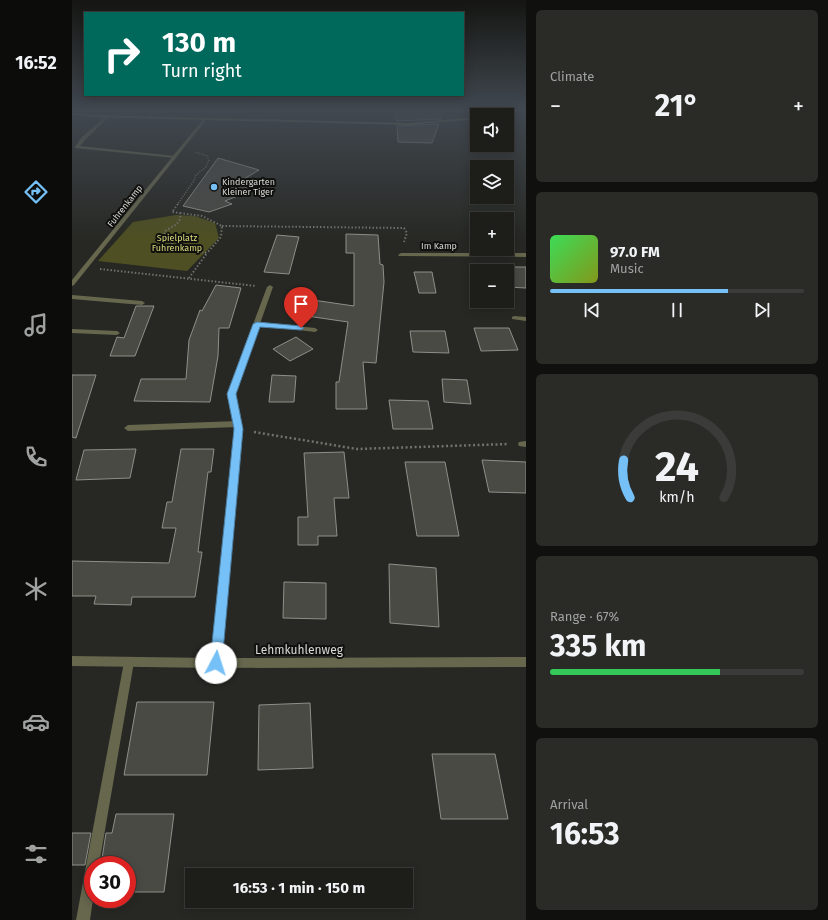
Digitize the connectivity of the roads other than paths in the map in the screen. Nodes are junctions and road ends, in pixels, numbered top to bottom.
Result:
1 (144, 154) edge
2 (176, 154) edge
3 (174, 157) junction
4 (401, 255) road end
5 (526, 255) edge
6 (72, 284) edge
7 (270, 287) road end
8 (72, 297) edge
9 (142, 303) dead end
10 (514, 318) dead end
11 (526, 319) edge
12 (257, 324) junction
13 (315, 330) dead end
14 (72, 331) edge
15 (117, 333) dead end
16 (238, 427) junction
17 (128, 428) dead end
18 (72, 661) edge
19 (129, 662) junction
20 (526, 662) edge
21 (216, 663) junction
22 (95, 856) edge
23 (85, 908) edge
24 (83, 920) edge

1 - 3 street
2 - 3 street, Fuhrenkamp
3 - 6 street, Fuhrenkamp
4 - 5 street, Im Kamp
7 - 12 street
8 - 9 street
10 - 11 street
12 - 13 street
12 - 16 street
14 - 15 street
16 - 17 street
16 - 21 street
18 - 19 street, Lehmkuhlenweg
19 - 21 street, Lehmkuhlenweg
19 - 22 street
20 - 21 street, Lehmkuhlenweg
23 - 24 street

